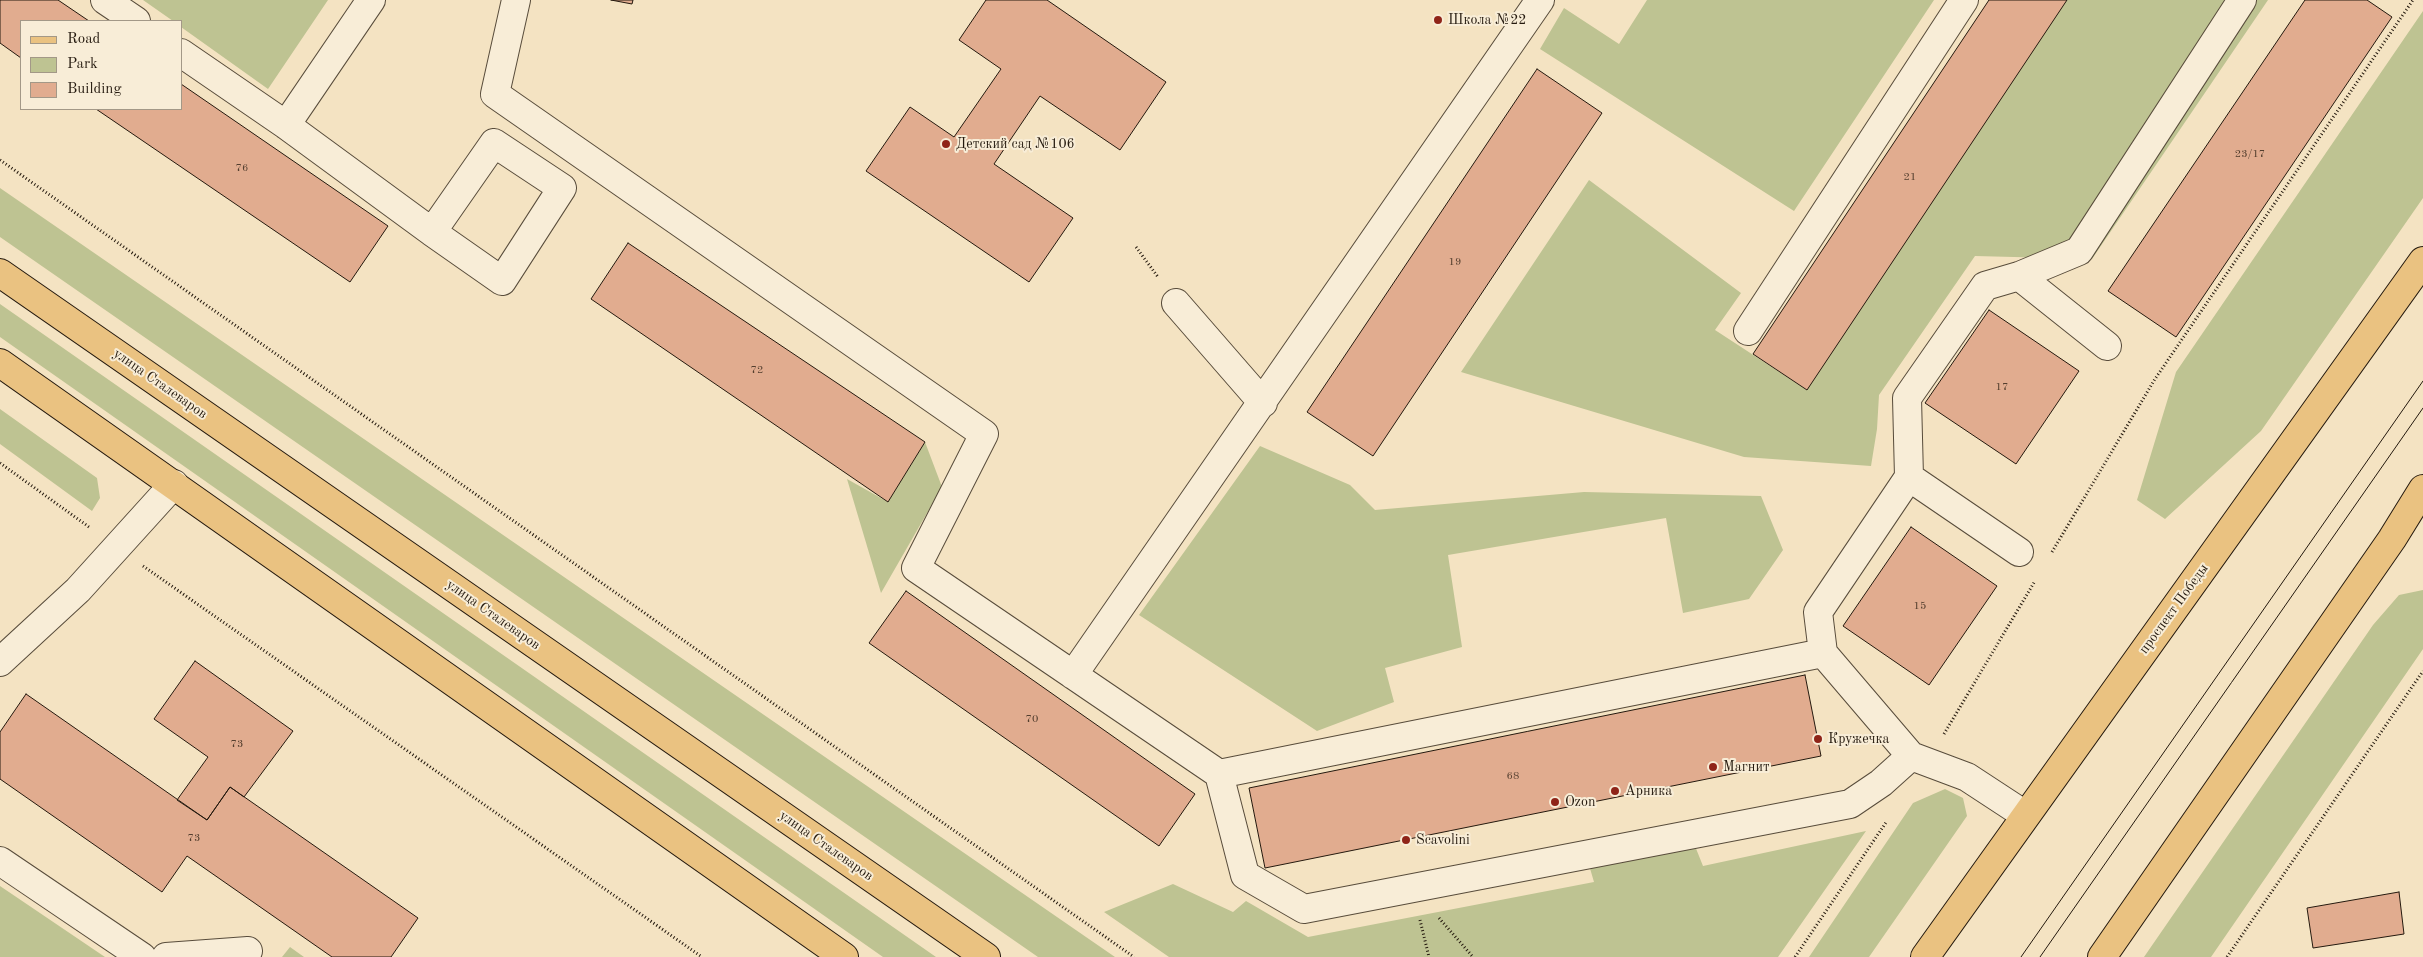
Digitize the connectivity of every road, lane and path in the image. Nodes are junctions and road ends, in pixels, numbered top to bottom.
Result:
1 (105, 0) edge
2 (371, 0) edge
3 (516, 0) edge
4 (1540, 0) edge
5 (1964, 0) edge
6 (2242, 0) edge
7 (2413, 0) edge
8 (135, 20) edge
9 (182, 54) edge
10 (286, 125) junction
11 (0, 160) edge
12 (432, 232) junction
13 (2423, 262) edge
14 (0, 273) edge
15 (2019, 276) junction
16 (1176, 303) dead end
17 (1748, 331) dead end
18 (2107, 346) dead end
19 (0, 363) edge
20 (2155, 379) dead end
21 (1263, 403) junction
22 (0, 463) edge
23 (1909, 477) junction
24 (174, 484) junction
25 (2423, 489) edge
26 (118, 548) junction
27 (2019, 552) dead end
28 (1823, 653) junction
29 (0, 662) edge
30 (2423, 671) edge
31 (1073, 675) junction
32 (1911, 756) junction
33 (1219, 774) junction
34 (2025, 815) junction
35 (1889, 818) dead end
36 (0, 861) edge
37 (1413, 887) junction
38 (248, 951) dead end
39 (142, 957) edge
40 (166, 957) edge
41 (702, 957) edge
42 (844, 957) edge
43 (986, 957) edge
44 (1134, 957) edge
45 (1429, 957) edge
46 (1473, 957) edge
47 (1795, 957) edge
48 (1925, 957) edge
49 (2102, 957) edge
50 (2227, 957) edge

1 - 8 street
2 - 10 street
3 - 31 street
4 - 21 street
5 - 17 street
6 - 15 street
7 - 20 path
9 - 10 street
10 - 12 street
11 - 44 path
12 - 12 street
13 - 34 main road, проспект Победы
14 - 43 main road, улица Сталеваров
15 - 18 street
15 - 23 street
16 - 21 street
19 - 24 main road
21 - 31 street
22 - 26 path
23 - 27 street
23 - 28 street
24 - 26 street
24 - 42 main road
25 - 49 main road
26 - 29 street
26 - 41 path
28 - 32 street
28 - 33 street
30 - 50 path
31 - 33 street
32 - 34 street
32 - 37 street
33 - 37 street
34 - 48 main road, проспект Победы
35 - 47 path
36 - 39 street
37 - 45 path
37 - 46 path
38 - 40 street

